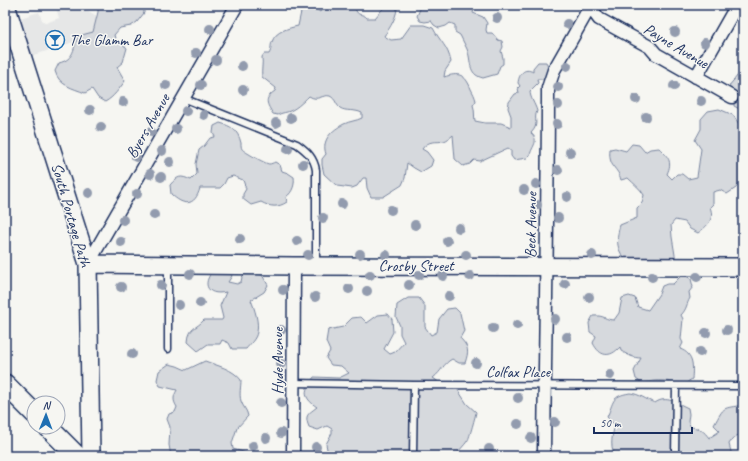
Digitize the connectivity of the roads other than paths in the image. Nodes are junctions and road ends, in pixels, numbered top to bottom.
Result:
1 (237, 5) edge
2 (737, 5) edge
3 (589, 6) edge
4 (7, 12) edge
5 (696, 77) junction
6 (732, 97) dead end
7 (184, 98) junction
8 (88, 264) junction
9 (168, 265) junction
10 (546, 265) junction
11 (294, 266) junction
12 (316, 266) junction
13 (743, 267) edge
14 (168, 349) dead end
15 (293, 383) junction
16 (5, 384) edge
17 (414, 384) junction
18 (544, 385) junction
19 (676, 386) junction
20 (743, 386) edge
21 (26, 405) edge
22 (56, 435) edge
23 (77, 456) edge
24 (91, 456) edge
25 (293, 456) edge
26 (413, 456) edge
27 (544, 456) edge
28 (675, 456) edge

1 - 7 street, Byers Avenue
2 - 5 street
3 - 5 street, Payne Avenue
3 - 10 street, Beck Avenue
4 - 8 street, South Portage Path
5 - 6 street, Payne Avenue
7 - 8 street, Byers Avenue
7 - 12 lane
8 - 9 street, Crosby Street
8 - 24 street, South Portage Path
9 - 11 street, Crosby Street
9 - 14 lane
10 - 12 street, Crosby Street
10 - 13 street, Crosby Street
10 - 18 street, Beck Avenue
11 - 12 street, Crosby Street
11 - 15 street, Hyde Avenue
15 - 17 lane, Colfax Place
15 - 25 street, Hyde Avenue
16 - 21 main road
17 - 18 lane, Colfax Place
17 - 26 lane
18 - 19 lane, Colfax Place
18 - 27 street, Beck Avenue
19 - 20 lane, Colfax Place
19 - 28 lane
22 - 23 main road

